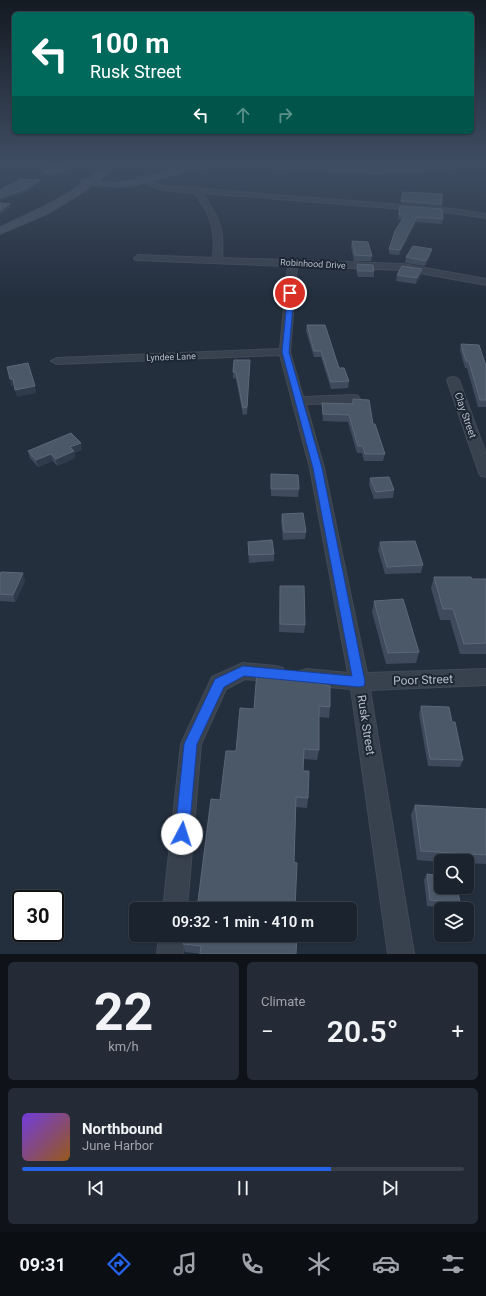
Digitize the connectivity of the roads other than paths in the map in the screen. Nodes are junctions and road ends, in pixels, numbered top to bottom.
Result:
1 (50, 208) edge
2 (208, 208) edge
3 (411, 208) edge
4 (486, 216) edge
5 (0, 231) edge
6 (138, 258) dead end
7 (217, 261) junction
8 (293, 263) junction
9 (486, 282) edge
10 (285, 352) junction
11 (57, 361) dead end
12 (453, 380) dead end
13 (354, 400) edge
14 (298, 401) junction
15 (486, 473) edge
16 (486, 677) edge
17 (359, 682) junction
18 (176, 902) edge
19 (171, 942) edge
20 (170, 954) edge
21 (401, 954) edge

1 - 5 main road
2 - 7 street
3 - 4 street
6 - 7 street, Robinhood Drive
7 - 8 street, Robinhood Drive
8 - 9 street, Robinhood Drive
8 - 10 street, Rusk Street
10 - 11 street, Lyndee Lane
10 - 14 street, Rusk Street
12 - 15 street, Clay Street
13 - 14 street
14 - 17 street, Rusk Street
16 - 17 street, Poor Street
17 - 18 street, Poor Street
17 - 21 street, Rusk Street
19 - 20 street

